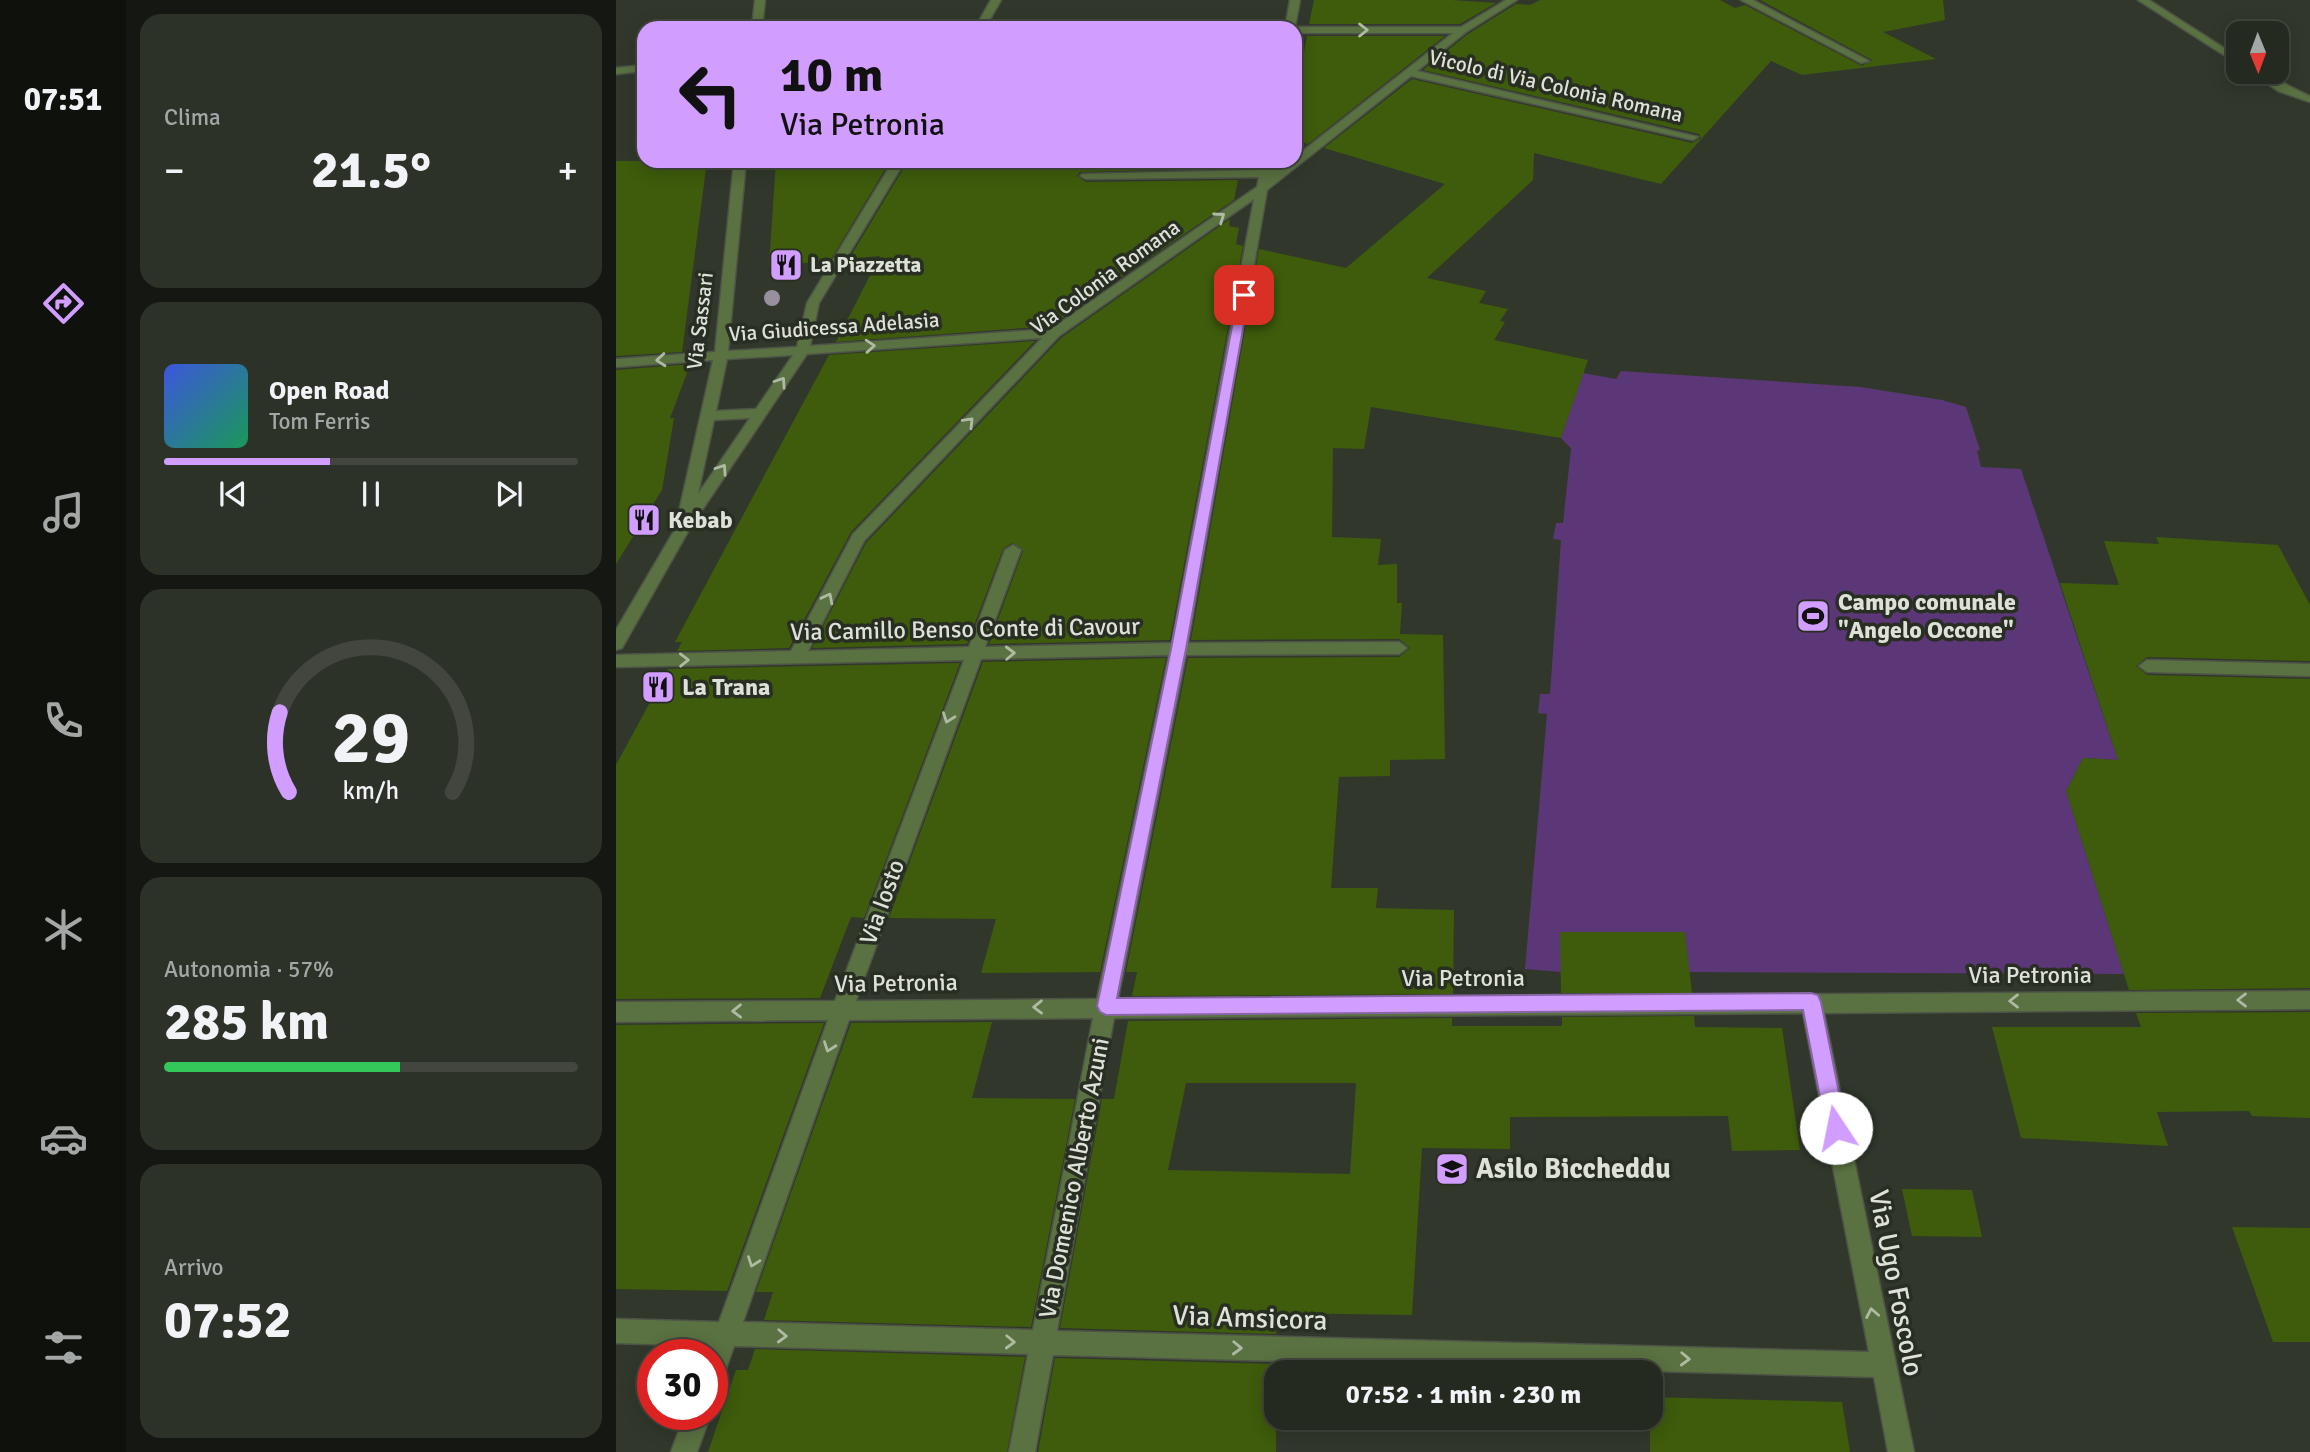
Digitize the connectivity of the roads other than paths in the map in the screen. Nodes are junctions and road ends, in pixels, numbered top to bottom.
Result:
1 (760, 0) edge
2 (996, 0) edge
3 (1296, 0) edge
4 (1512, 0) edge
5 (1746, 0) edge
6 (2143, 0) edge
7 (758, 21) edge
8 (984, 21) edge
9 (1294, 21) edge
10 (1302, 29) edge
11 (1463, 30) junction
12 (2226, 53) edge
13 (1864, 61) dead end
14 (637, 69) edge
15 (616, 71) edge
16 (1410, 73) junction
17 (2274, 84) edge
18 (2310, 99) edge
19 (1693, 137) dead end
20 (1302, 150) edge
21 (739, 168) edge
22 (895, 168) edge
23 (1269, 173) edge
24 (1086, 176) dead end
25 (1054, 333) junction
26 (802, 352) junction
27 (721, 355) junction
28 (616, 363) edge
29 (761, 413) junction
30 (707, 416) junction
31 (684, 526) junction
32 (1013, 550) dead end
33 (616, 644) edge
34 (1399, 648) dead end
35 (1179, 649) junction
36 (972, 654) junction
37 (796, 658) junction
38 (616, 661) edge
39 (2147, 666) dead end
40 (2310, 670) edge
41 (2310, 1000) edge
42 (1811, 1002) junction
43 (1106, 1006) junction
44 (842, 1010) junction
45 (616, 1012) edge
46 (616, 1331) edge
47 (727, 1334) junction
48 (725, 1339) edge
49 (1043, 1342) junction
50 (1882, 1365) junction
51 (692, 1430) edge
52 (684, 1452) edge
53 (1022, 1452) edge
54 (1901, 1452) edge

1 - 7 street
2 - 8 street
3 - 9 street
4 - 11 street, Via Colonia Romana
5 - 13 street
6 - 12 street
10 -> 11 street
11 - 16 street, Via Colonia Romana
14 - 15 street
16 - 19 street, Vicolo di Via Colonia Romana
16 - 20 street, Via Colonia Romana
17 - 18 street
21 - 27 street, Via Sassari
22 - 26 street
23 - 24 street
25 -> 23 street, Via Colonia Romana
23 - 35 street, Via Domenico Alberto Azuni
26 -> 25 street, Via Giudicessa Adelasia
37 -> 25 street, Via Colonia Romana
26 - 27 street, Via Giudicessa Adelasia
29 -> 26 street
27 -> 28 street, Via Giudicessa Adelasia
27 - 30 street, Via Sassari
29 - 30 street
31 -> 29 street
30 - 31 street, Via Sassari
31 - 33 street
32 - 36 street, Via Iosto
34 - 35 street, Via Camillo Benso Conte di Cavour
36 -> 35 street, Via Camillo Benso Conte di Cavour
35 - 43 street, Via Domenico Alberto Azuni
36 - 37 street, Via Camillo Benso Conte di Cavour
36 -> 44 street, Via Iosto
38 -> 37 street, Via Camillo Benso Conte di Cavour
39 - 40 street
41 -> 42 street, Via Petronia
42 - 43 street, Via Petronia
50 -> 42 street, Via Ugo Foscolo
43 -> 44 street, Via Petronia
43 - 49 street, Via Domenico Alberto Azuni
44 -> 45 street, Via Petronia
44 -> 47 street, Via Iosto
46 - 47 street, Via Amsicora
47 - 48 street, Via Iosto
47 -> 49 street, Via Amsicora
49 -> 50 street, Via Amsicora
49 - 53 street, Via Domenico Alberto Azuni
50 - 54 street, Via Ugo Foscolo
51 - 52 street

